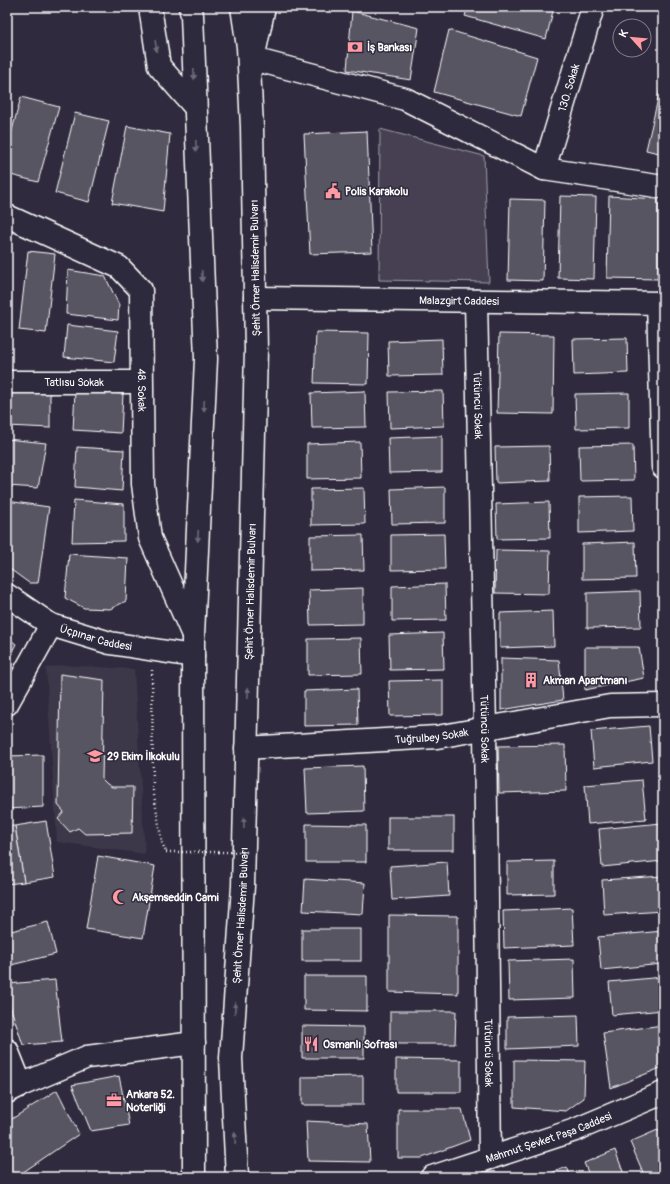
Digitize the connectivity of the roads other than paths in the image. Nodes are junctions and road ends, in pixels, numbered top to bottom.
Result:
1 (150, 7) edge
2 (190, 7) edge
3 (242, 7) edge
4 (264, 7) edge
5 (592, 7) edge
6 (253, 59) junction
7 (195, 107) junction
8 (252, 127) junction
9 (544, 168) junction
10 (663, 187) edge
11 (7, 216) edge
12 (255, 298) junction
13 (476, 301) junction
14 (661, 303) edge
15 (7, 382) edge
16 (141, 382) junction
17 (663, 467) edge
18 (7, 595) edge
19 (51, 625) junction
20 (193, 645) junction
21 (7, 704) edge
22 (663, 705) edge
23 (485, 728) junction
24 (246, 748) junction
25 (194, 1043) junction
26 (7, 1050) edge
27 (14, 1088) edge
28 (663, 1093) edge
29 (490, 1158) junction
30 (194, 1177) edge
31 (237, 1177) edge
32 (432, 1177) edge

1 -> 7 main road
2 -> 7 main road
3 - 8 main road, Şehit Ömer Halisdemir Bulvarı
4 - 6 main road
5 - 9 main road, 130. Sokak
6 - 8 main road
6 - 9 main road
7 -> 20 main road
8 - 12 main road, Şehit Ömer Halisdemir Bulvarı
9 - 10 main road
11 - 16 main road, 48. Sokak
12 - 13 main road, Malazgirt Caddesi
24 -> 12 main road, Şehit Ömer Halisdemir Bulvarı
13 - 14 main road, Malazgirt Caddesi
13 - 23 main road, Tütüncü Sokak
14 - 17 main road
15 - 16 main road, Tatlısu Sokak
16 - 20 main road, 48. Sokak
18 - 19 main road, Üçpınar Caddesi
19 - 20 main road, Üçpınar Caddesi
19 - 21 main road
20 - 25 main road
22 - 23 main road, Tuğrulbey Sokak
23 - 24 main road, Tuğrulbey Sokak
23 - 29 main road, Tütüncü Sokak
31 -> 24 main road, Şehit Ömer Halisdemir Bulvarı
25 - 27 main road
25 - 30 main road
26 - 27 main road
28 - 29 main road, Mahmut Şevket Paşa Caddesi
29 - 32 main road, Mahmut Şevket Paşa Caddesi

